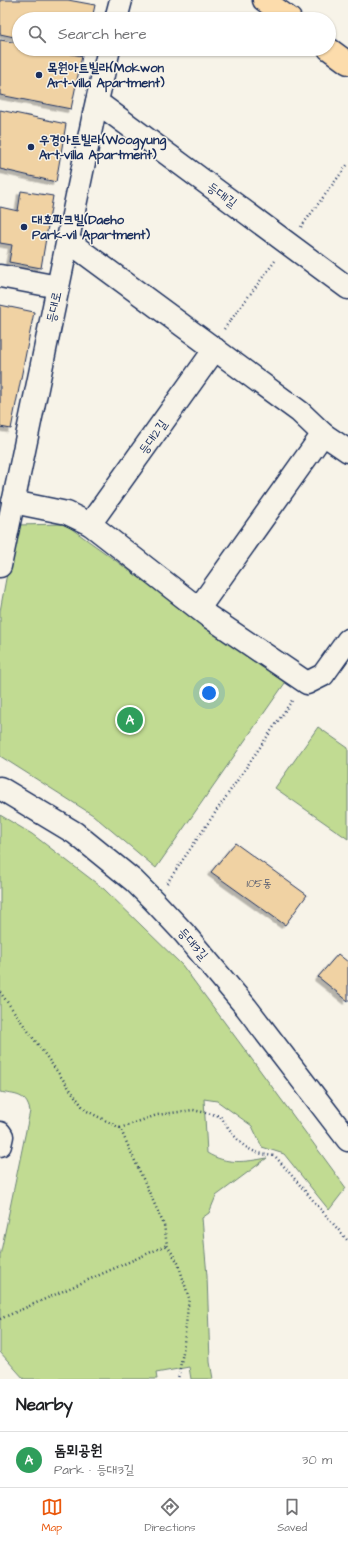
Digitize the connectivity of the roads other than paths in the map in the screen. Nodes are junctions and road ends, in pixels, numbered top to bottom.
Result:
1 (121, 0) edge
2 (264, 0) edge
3 (118, 12) edge
4 (280, 12) edge
5 (336, 54) edge
6 (107, 56) edge
7 (348, 63) edge
8 (97, 102) junction
9 (68, 241) junction
10 (0, 276) edge
11 (58, 287) junction
12 (348, 288) edge
13 (215, 349) junction
14 (323, 434) junction
15 (348, 451) edge
16 (13, 502) junction
17 (90, 524) junction
18 (0, 566) edge
19 (198, 608) junction
20 (348, 640) edge
21 (0, 788) edge
22 (0, 1133) edge
23 (348, 1140) edge
24 (0, 1145) edge

1 - 3 street
2 - 4 main road
5 - 7 main road
6 - 8 street, 등대로
8 - 9 street, 등대로
8 - 12 street, 등대1길
9 - 11 street, 등대로
9 - 13 street
10 - 11 street
11 - 16 street, 등대로
13 - 14 street
13 - 17 street, 등대2길
14 - 15 street
14 - 19 street
16 - 17 street
16 - 18 street, 등대로
17 - 19 street
19 - 20 street
21 - 23 street, 등대3길
22 - 24 street

